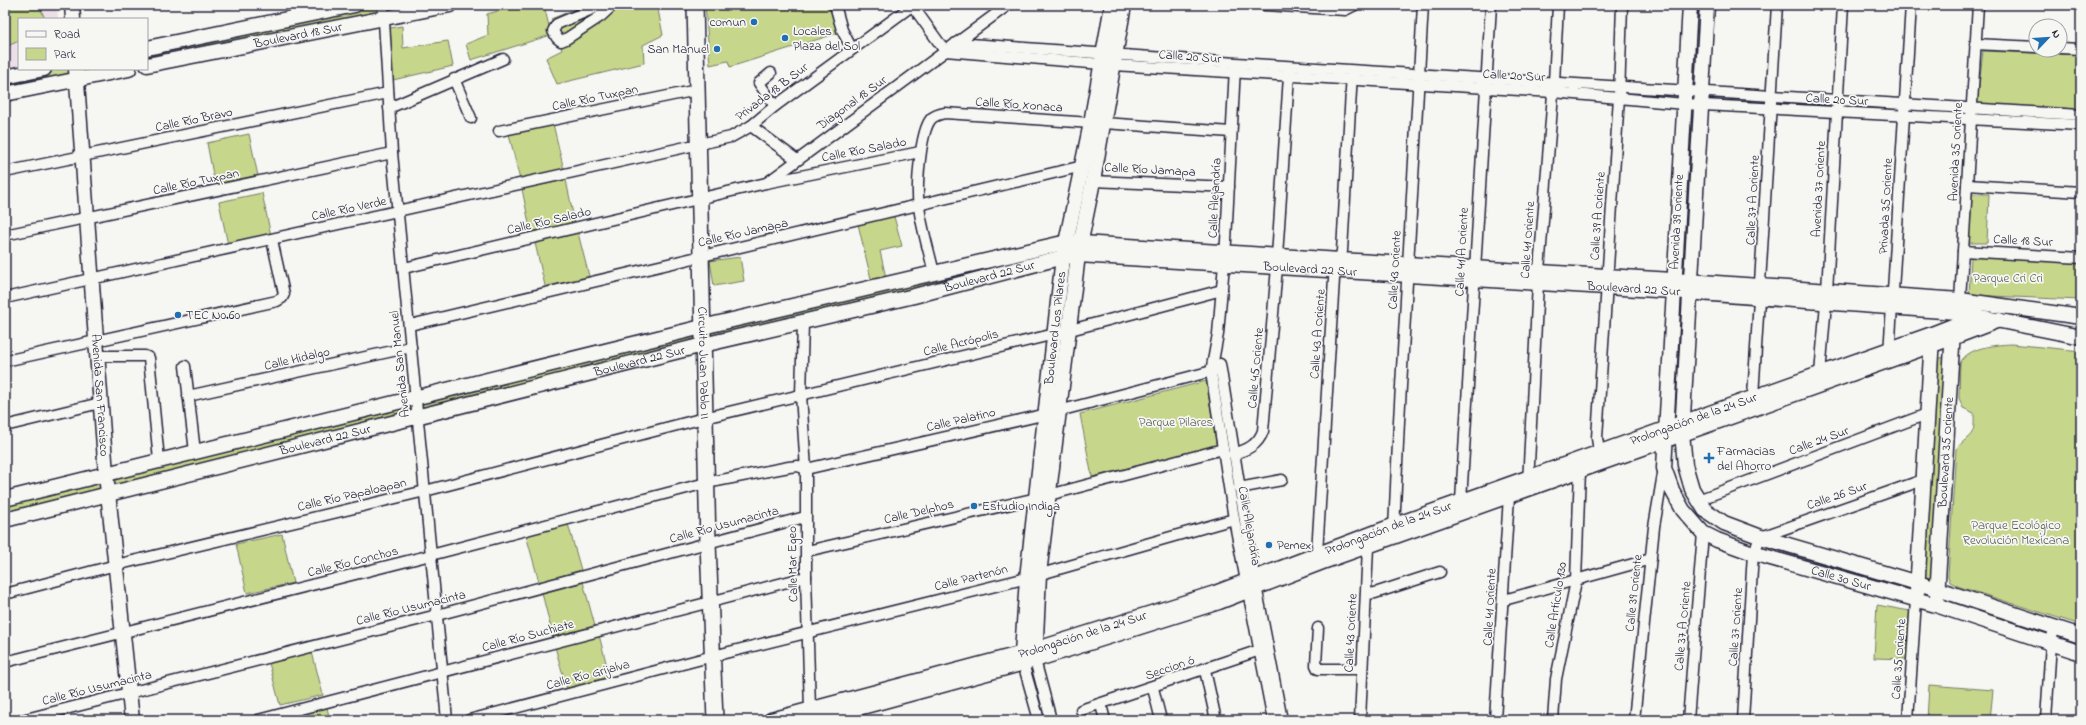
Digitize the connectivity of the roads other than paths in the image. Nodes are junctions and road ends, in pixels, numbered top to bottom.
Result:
1 (72, 5) edge
2 (355, 5) edge
3 (450, 5) edge
4 (613, 5) edge
5 (695, 5) edge
6 (835, 5) edge
7 (912, 5) edge
8 (1008, 5) edge
9 (1112, 5) edge
10 (1124, 5) edge
11 (1264, 5) edge
12 (1355, 5) edge
13 (1423, 5) edge
14 (1490, 5) edge
15 (1558, 5) edge
16 (1622, 5) edge
17 (1690, 5) edge
18 (1707, 5) edge
19 (1777, 5) edge
20 (1843, 5) edge
21 (1911, 5) edge
22 (1978, 5) edge
23 (429, 7) edge
24 (384, 11) edge
25 (73, 18) edge
26 (956, 43) junction
27 (1975, 44) junction
28 (2028, 47) edge
29 (148, 48) edge
30 (852, 49) junction
31 (2068, 49) edge
32 (2081, 50) edge
33 (945, 51) junction
34 (503, 59) dead end
35 (1109, 60) junction
36 (148, 65) edge
37 (1235, 68) junction
38 (39, 70) edge
39 (118, 70) edge
40 (771, 73) dead end
41 (76, 74) edge
42 (1352, 75) junction
43 (1289, 76) junction
44 (5, 77) edge
45 (1418, 79) junction
46 (454, 80) junction
47 (1485, 83) junction
48 (1553, 87) junction
49 (697, 90) junction
50 (1619, 92) junction
51 (388, 93) junction
52 (5, 94) edge
53 (1772, 96) junction
54 (1684, 97) junction
55 (1701, 98) junction
56 (1836, 100) junction
57 (1905, 104) junction
58 (775, 106) junction
59 (389, 108) junction
60 (1971, 108) junction
61 (1771, 110) junction
62 (1836, 112) junction
63 (2081, 115) edge
64 (1904, 116) junction
65 (471, 118) dead end
66 (1970, 120) junction
67 (1097, 123) junction
68 (2081, 125) edge
69 (752, 126) junction
70 (499, 131) dead end
71 (1231, 132) junction
72 (699, 144) junction
73 (920, 152) junction
74 (392, 153) junction
75 (84, 157) junction
76 (797, 160) junction
77 (1083, 166) junction
78 (5, 172) edge
79 (1093, 180) junction
80 (766, 183) junction
81 (1967, 185) junction
82 (1229, 187) junction
83 (2081, 192) edge
84 (700, 199) junction
85 (918, 206) junction
86 (398, 212) junction
87 (87, 218) junction
88 (5, 235) edge
89 (272, 240) junction
90 (1075, 246) junction
91 (1963, 251) junction
92 (701, 256) junction
93 (1063, 257) junction
94 (1225, 258) junction
95 (2081, 258) edge
96 (1277, 262) junction
97 (1338, 266) junction
98 (404, 268) junction
99 (1408, 269) junction
100 (934, 273) junction
101 (1474, 273) junction
102 (1538, 277) junction
103 (92, 280) junction
104 (1607, 282) junction
105 (1673, 285) junction
106 (1690, 287) junction
107 (1222, 290) junction
108 (1760, 293) junction
109 (1827, 297) junction
110 (5, 298) edge
111 (1894, 301) junction
112 (1996, 305) junction
113 (1958, 306) junction
114 (2013, 307) junction
115 (1979, 315) junction
116 (2081, 317) edge
117 (1997, 322) junction
118 (803, 323) junction
119 (410, 325) junction
120 (703, 328) junction
121 (1062, 332) junction
122 (1953, 332) junction
123 (2081, 337) edge
124 (1932, 340) junction
125 (96, 342) junction
126 (703, 345) junction
127 (411, 347) junction
128 (1889, 355) junction
129 (97, 356) junction
130 (5, 362) edge
131 (185, 366) dead end
132 (1216, 370) junction
133 (1820, 374) junction
134 (801, 395) junction
135 (188, 396) junction
136 (417, 397) junction
137 (1753, 397) junction
138 (100, 403) junction
139 (1053, 412) junction
140 (1927, 414) junction
141 (419, 415) junction
142 (704, 418) junction
143 (5, 426) edge
144 (1682, 428) junction
145 (1665, 434) junction
146 (1223, 449) junction
147 (195, 452) junction
148 (1599, 452) junction
149 (1234, 454) junction
150 (159, 460) junction
151 (1664, 468) junction
152 (806, 469) junction
153 (1580, 470) junction
154 (106, 474) junction
155 (1282, 480) dead end
156 (1923, 480) junction
157 (706, 483) junction
158 (1528, 483) junction
159 (1240, 488) junction
160 (425, 491) junction
161 (108, 495) junction
162 (1043, 496) junction
163 (1509, 496) junction
164 (5, 499) edge
165 (1698, 500) junction
166 (1461, 501) junction
167 (805, 517) junction
168 (1234, 519) junction
169 (5, 520) edge
170 (1394, 531) junction
171 (1704, 533) junction
172 (1761, 536) junction
173 (708, 543) junction
174 (1368, 546) junction
175 (807, 552) junction
176 (1317, 553) junction
177 (1753, 553) junction
178 (432, 555) junction
179 (1651, 559) junction
180 (116, 565) junction
181 (1440, 572) dead end
182 (1033, 576) junction
183 (806, 577) junction
184 (1576, 581) junction
185 (1918, 584) junction
186 (1251, 585) junction
187 (1938, 589) junction
188 (5, 594) edge
189 (1366, 594) junction
190 (1504, 600) junction
191 (1916, 600) junction
192 (710, 601) junction
193 (1936, 605) junction
194 (437, 615) junction
195 (1318, 628) dead end
196 (2054, 628) junction
197 (808, 633) junction
198 (122, 634) junction
199 (2081, 636) edge
200 (2051, 643) junction
201 (1263, 650) junction
202 (2081, 653) edge
203 (713, 656) junction
204 (1029, 657) junction
205 (5, 662) edge
206 (1362, 669) junction
207 (1205, 670) junction
208 (443, 672) junction
209 (1153, 688) junction
210 (129, 693) junction
211 (1101, 705) junction
212 (1081, 710) dead end
213 (815, 717) edge
214 (1046, 719) edge
215 (22, 720) edge
216 (132, 720) edge
217 (258, 720) edge
218 (448, 720) edge
219 (469, 720) edge
220 (715, 720) edge
221 (771, 720) edge
222 (1105, 720) edge
223 (1161, 720) edge
224 (1216, 720) edge
225 (1273, 720) edge
226 (1282, 720) edge
227 (1360, 720) edge
228 (1496, 720) edge
229 (1553, 720) edge
230 (1634, 720) edge
231 (1688, 720) edge
232 (1742, 720) edge
233 (1908, 720) edge
234 (2046, 720) edge

1 - 25 street
2 - 29 street, Boulevard 18 Sur
3 - 23 street, Boulevard 18 Sur
4 - 4 street
5 - 49 main road, Circuito Juan Pablo II
6 - 30 street
7 - 30 street, Privada 18 B Sur
7 - 33 street
8 - 26 street, Diagonal 18 Sur
9 - 35 street, Boulevard Los Pilares
10 - 35 street, Boulevard Los Pilares
11 - 12 street
13 - 45 street, Calle 43 Oriente
14 - 47 street, Calle 41 A Oriente
15 - 48 street, Calle 41 Oriente
16 - 50 street, Calle 39 A Oriente
17 - 54 street, Avenida 39 Oriente
18 - 55 street, Avenida 39 Oriente
19 - 53 street, Calle 37 A Oriente
20 - 56 street, Avenida 37 Oriente
21 - 57 street, Privada 35 Oriente
22 - 27 street, Avenida 35 Oriente
23 - 24 street, Boulevard 18 Sur
24 - 36 street, Boulevard 18 Sur
24 - 51 street, Avenida San Manuel
26 - 33 street, Diagonal 18 Sur
26 - 35 street, Calle 20 Sur
27 - 28 street
27 - 60 street, Avenida 35 Oriente
30 - 58 street, Privada 18 B Sur
31 - 32 street
33 - 35 street, Calle 20 Sur
33 - 76 street, Diagonal 18 Sur
34 - 46 street
35 - 37 street, Calle 20 Sur
35 - 67 street, Boulevard Los Pilares
37 - 42 street, Calle 20 Sur
37 - 43 street, Calle 20 Sur
37 - 71 street, Calle Alejandría
38 - 44 street
39 - 41 street
40 - 58 street
41 - 52 street
41 - 75 street, Avenida San Francisco
42 - 43 street, Calle 20 Sur
42 - 45 street, Calle 20 Sur
42 - 97 street, Calle 43 A Oriente
43 - 96 street, Calle 45 Oriente
45 - 47 street, Calle 20 Sur
45 - 99 street, Calle 43 Oriente
46 - 59 street
46 - 65 street
47 - 48 street, Calle 20 Sur
47 - 101 street, Calle 41 A Oriente
48 - 50 street, Calle 20 Sur
48 - 102 street, Calle 41 Oriente
49 - 70 street, Calle Río Tuxpan
49 - 72 main road, Circuito Juan Pablo II
50 - 54 street, Calle 20 Sur
50 - 104 street, Calle 39 A Oriente
51 - 59 street, Avenida San Manuel
51 - 75 street, Calle Río Bravo
53 - 55 street, Calle 20 Sur
53 - 56 street, Calle 20 Sur
53 - 61 street, Calle 37 A Oriente
54 - 55 street, Calle 20 Sur
54 - 105 street, Avenida 39 Oriente
55 - 61 street, Calle 20 Sur
55 - 106 street, Avenida 39 Oriente
56 - 57 street, Calle 20 Sur
56 - 62 street, Avenida 37 Oriente
57 - 60 street, Calle 20 Sur
57 - 64 street, Privada 35 Oriente
58 - 69 street, Privada 18 B Sur
59 - 74 street, Avenida San Manuel
60 - 63 street, Calle 20 Sur
60 - 66 street, Avenida 35 Oriente
61 - 62 street, Calle 20 Sur
61 - 108 street, Calle 37 A Oriente
62 - 64 street, Calle 20 Sur
62 - 109 street, Avenida 37 Oriente
64 - 66 street, Calle 20 Sur
64 - 111 street, Privada 35 Oriente
66 - 68 street, Calle 20 Sur
66 - 81 street, Avenida 35 Oriente
67 - 71 street, Calle Río Xonaca
67 - 73 street, Calle Río Xonaca
67 - 77 street, Boulevard Los Pilares
67 - 79 street, Boulevard Los Pilares
69 - 72 street, Privada 18 B Sur
69 - 76 street
71 - 82 street, Calle Alejandría
72 - 84 main road, Circuito Juan Pablo II
72 - 86 street, Calle Río Verde
73 - 80 street, Calle Río Salado
73 - 85 street
74 - 86 street, Avenida San Manuel
74 - 87 street, Calle Río Tuxpan
75 - 78 street, Calle Río Bravo
75 - 87 street, Avenida San Francisco
76 - 80 street, Diagonal 18 Sur
77 - 85 street, Calle Río Jamapa
77 - 90 street, Boulevard Los Pilares
79 - 82 street, Calle Río Jamapa
79 - 90 street, Boulevard Los Pilares
80 - 84 street, Diagonal 18 Sur
81 - 83 street
81 - 91 street, Avenida 35 Oriente
82 - 94 street, Calle Alejandría
84 - 92 main road, Circuito Juan Pablo II
84 - 98 street, Calle Río Salado
85 - 92 street, Calle Río Jamapa
85 - 100 street
86 - 89 street, Calle Río Verde
86 - 98 street, Avenida San Manuel
87 - 88 street, Calle Río Tuxpan
87 - 103 street, Avenida San Francisco
89 - 103 street, Calle Río Verde
89 - 125 street
90 - 93 street, Boulevard 22 Sur
90 - 94 street, Boulevard 22 Sur
90 - 100 street, Boulevard 22 Sur
90 - 121 street, Boulevard Los Pilares
91 - 95 street, Calle 18 Sur
91 - 113 street, Avenida 35 Oriente
92 - 119 street, Calle Río Jamapa
92 - 120 main road, Circuito Juan Pablo II
93 - 118 street, Boulevard 22 Sur
93 - 121 street, Boulevard Los Pilares
94 - 96 street, Boulevard 22 Sur
94 - 107 street, Calle Alejandría
96 - 97 street, Boulevard 22 Sur
96 - 149 street, Calle 45 Oriente
97 - 99 street, Boulevard 22 Sur
97 - 176 street, Calle 43 A Oriente
98 - 119 street, Avenida San Manuel
99 - 101 street, Boulevard 22 Sur
99 - 170 street, Calle 43 Oriente
100 - 120 street, Boulevard 22 Sur
101 - 102 street, Boulevard 22 Sur
101 - 166 street, Calle 41 A Oriente
102 - 104 street, Boulevard 22 Sur
102 - 158 street, Calle 41 Oriente
103 - 110 street, Calle Río Verde
103 - 125 street, Avenida San Francisco
104 - 105 street, Boulevard 22 Sur
104 - 148 street, Calle 39 A Oriente
105 - 106 street, Boulevard 22 Sur
105 - 145 street, Avenida 39 Oriente
106 - 108 street, Boulevard 22 Sur
106 - 144 street, Avenida 39 Oriente
107 - 121 street, Calle Acrópolis
107 - 132 street, Calle Alejandría
108 - 109 street, Boulevard 22 Sur
108 - 137 street, Calle 37 A Oriente
109 - 111 street, Boulevard 22 Sur
109 - 133 street, Avenida 37 Oriente
111 - 113 street, Boulevard 22 Sur
111 - 128 street, Privada 35 Oriente
112 - 113 street, Boulevard 22 Sur
112 - 114 street, Boulevard 22 Sur
112 - 115 street, Prolongación de la 24 Sur
113 - 115 street, Boulevard 22 Sur
113 - 122 street, Boulevard 35 Oriente
114 - 116 street, Boulevard 22 Sur
114 - 117 street, Prolongación de la 24 Sur
115 - 117 street, Boulevard 22 Sur
115 - 122 street, Prolongación de la 24 Sur
117 - 122 street, Prolongación de la 24 Sur
117 - 123 street, Boulevard 22 Sur
118 - 126 street, Boulevard 22 Sur
118 - 134 street, Calle Mar Egeo
119 - 127 street, Avenida San Manuel
120 - 126 main road, Circuito Juan Pablo II
120 - 136 street, Boulevard 22 Sur
121 - 134 street, Calle Acrópolis
121 - 139 street, Boulevard Los Pilares
122 - 124 street, Prolongación de la 24 Sur
122 - 187 street, Boulevard 35 Oriente
124 - 128 street, Prolongación de la 24 Sur
124 - 140 street, Boulevard 35 Oriente
125 - 129 street, Avenida San Francisco
125 - 130 street
126 - 141 street, Boulevard 22 Sur
126 - 142 main road, Circuito Juan Pablo II
127 - 135 street, Calle Hidalgo
127 - 136 street, Avenida San Manuel
128 - 133 street, Prolongación de la 24 Sur
128 - 144 street, Prolongación de la 24 Sur
129 - 138 street, Avenida San Francisco
129 - 150 street
131 - 135 street
132 - 139 street, Calle Palatino
132 - 146 street, Calle Alejandría
132 - 149 street, Calle Alejandría
133 - 137 street, Prolongación de la 24 Sur
134 - 142 street, Calle Acrópolis
134 - 152 street, Calle Mar Egeo
135 - 147 street
136 - 141 street, Avenida San Manuel
136 - 147 street, Boulevard 22 Sur
137 - 144 street, Prolongación de la 24 Sur
138 - 143 street
138 - 154 street, Avenida San Francisco
139 - 152 street, Calle Palatino
139 - 162 street, Boulevard Los Pilares
140 - 156 street, Boulevard 35 Oriente
140 - 165 street, Calle 24 Sur
141 - 160 street, Avenida San Manuel
141 - 161 street, Boulevard 22 Sur
142 - 157 main road, Circuito Juan Pablo II
142 - 160 street, Calle Río Papaloapan
144 - 145 street, Prolongación de la 24 Sur
144 - 165 street, Calle 30 Sur
145 - 148 street, Prolongación de la 24 Sur
145 - 151 street, Calle 30 Sur
145 - 153 street, Prolongación de la 24 Sur
146 - 162 street, Calle Delphos
146 - 168 street, Calle Alejandría
147 - 150 street, Boulevard 22 Sur
148 - 158 street, Prolongación de la 24 Sur
149 - 159 street, Calle Alejandría
150 - 154 street, Boulevard 22 Sur
151 - 171 street, Calle 30 Sur
151 - 179 street, Calle 39 Oriente
152 - 157 street, Calle Palatino
152 - 167 street, Calle Mar Egeo
153 - 158 street, Prolongación de la 24 Sur
153 - 184 street, Calle Artículo 130
154 - 161 street, Avenida San Francisco
154 - 164 street, Boulevard 22 Sur
155 - 159 street
156 - 172 street, Calle 26 Sur
156 - 185 street, Boulevard 35 Oriente
157 - 173 main road, Circuito Juan Pablo II
157 - 178 street, Calle Río Conchos
158 - 163 street, Prolongación de la 24 Sur
158 - 166 street, Prolongación de la 24 Sur
159 - 186 street, Calle Alejandría
160 - 178 street, Avenida San Manuel
160 - 180 street, Calle Río Papaloapan
161 - 169 street, Boulevard 22 Sur
161 - 180 street, Avenida San Francisco
162 - 175 street, Calle Delphos
162 - 182 street, Boulevard Los Pilares
163 - 170 street, Prolongación de la 24 Sur
163 - 190 street, Calle 41 Oriente
165 - 172 street, Calle 30 Sur
166 - 170 street, Prolongación de la 24 Sur
167 - 173 street, Calle Río Usumacinta
167 - 175 street, Calle Mar Egeo
168 - 182 street, Calle Partenón
168 - 186 street, Calle Alejandría
170 - 174 street, Prolongación de la 24 Sur
170 - 176 street, Prolongación de la 24 Sur
171 - 177 street, Calle 30 Sur
171 - 231 street, Calle 37 A Oriente
172 - 177 street, Calle 37 Oriente
172 - 185 street, Calle 30 Sur
173 - 192 main road, Circuito Juan Pablo II
173 - 194 street, Calle Río Usumacinta
174 - 186 street, Prolongación de la 24 Sur
174 - 189 street, Calle 43 Oriente
175 - 183 street, Calle Mar Egeo
176 - 186 street, Prolongación de la 24 Sur
177 - 191 street, Calle 30 Sur
177 - 232 street, Calle 37 Oriente
178 - 194 street, Avenida San Manuel
178 - 198 street, Calle Río Conchos
179 - 184 street
179 - 230 street, Calle 39 Oriente
180 - 188 street, Calle Río Papaloapan
180 - 198 street, Avenida San Francisco
181 - 189 street
182 - 197 street, Calle Partenón
182 - 204 street, Boulevard Los Pilares
183 - 192 street, Calle Río Suchiate
183 - 197 street, Calle Mar Egeo
184 - 190 street
184 - 229 street, Calle Artículo 130
185 - 187 street, Calle 30 Sur
185 - 191 street, Boulevard 35 Oriente
186 - 201 street
186 - 204 street, Prolongación de la 24 Sur
187 - 193 street, Boulevard 35 Oriente
187 - 196 street, Calle 30 Sur
189 - 206 street, Calle 43 Oriente
190 - 228 street, Calle 41 Oriente
191 - 193 street, Calle 30 Sur
191 - 233 street, Calle 35 Oriente
192 - 203 main road, Circuito Juan Pablo II
192 - 208 street, Calle Río Suchiate
193 - 200 street, Calle 30 Sur
194 - 208 street, Avenida San Manuel
194 - 210 street, Calle Río Usumacinta
195 - 206 street
196 - 199 street, Calle 30 Sur
196 - 200 street
197 - 203 street, Calle Partenón
197 - 213 street, Calle Mar Egeo
198 - 205 street, Calle Río Conchos
198 - 210 street, Avenida San Francisco
200 - 202 street, Calle 30 Sur
200 - 234 street
201 - 207 street, Seccion ó
201 - 225 street
201 - 226 street
203 - 219 street, Calle Río Grijalva
203 - 220 main road, Circuito Juan Pablo II
204 - 213 street, Prolongación de la 24 Sur
204 - 214 street
206 - 227 street, Calle 43 Oriente
207 - 209 street, Seccion ó
207 - 224 street
208 - 217 street, Calle Río Suchiate
208 - 218 street, Avenida San Manuel
209 - 211 street, Seccion ó
209 - 223 street
210 - 215 street, Calle Río Usumacinta
210 - 216 street, Avenida San Francisco
211 - 212 street, Seccion ó
211 - 222 street
213 - 221 street, Prolongación de la 24 Sur

